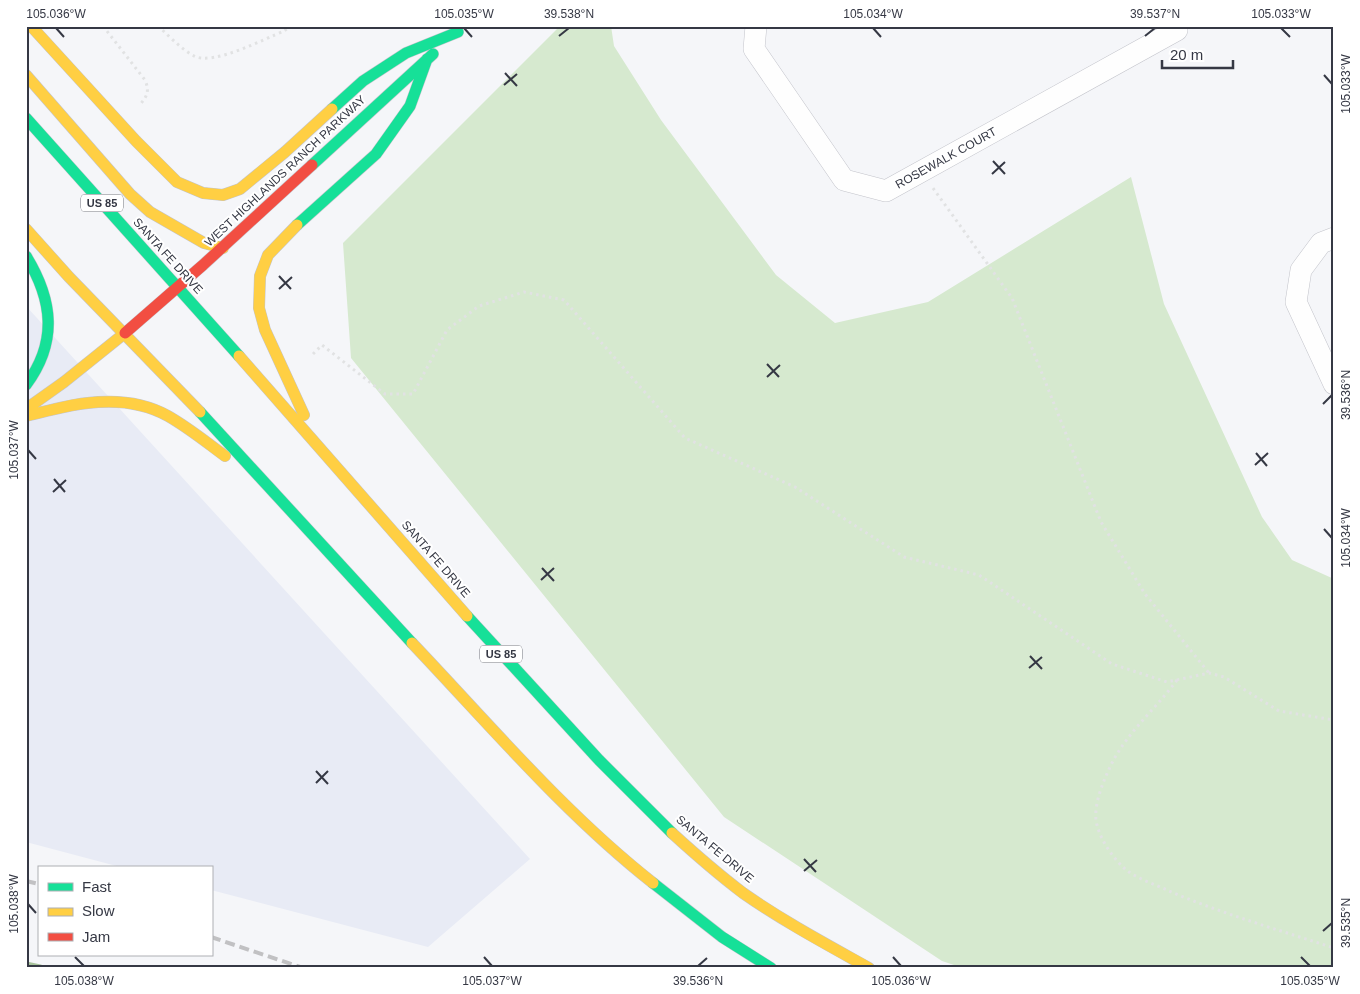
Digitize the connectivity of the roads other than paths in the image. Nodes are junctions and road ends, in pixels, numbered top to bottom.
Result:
1 (31, 26) edge
2 (756, 26) edge
3 (1180, 27) edge
4 (460, 29) edge
5 (427, 59) junction
6 (26, 75) edge
7 (26, 118) edge
8 (26, 229) edge
9 (1334, 238) edge
10 (222, 248) junction
11 (26, 256) edge
12 (178, 288) junction
13 (125, 334) junction
14 (1334, 384) edge
15 (26, 385) edge
16 (26, 409) edge
17 (26, 416) edge
18 (320, 448) junction
19 (282, 500) junction
20 (771, 968) edge
21 (869, 968) edge

1 - 4 main road
2 - 3 street, ROSEWALK COURT
4 - 5 main road, WEST HIGHLANDS RANCH PARKWAY
5 - 10 main road, WEST HIGHLANDS RANCH PARKWAY
5 - 18 main road
6 - 10 main road
7 - 12 main road, SANTA FE DRIVE / US 85
8 - 13 main road
9 - 14 street
10 - 12 main road, WEST HIGHLANDS RANCH PARKWAY
11 - 15 main road
12 - 13 main road, WEST HIGHLANDS RANCH PARKWAY
12 - 18 main road, SANTA FE DRIVE / US 85
13 - 16 main road, WEST HIGHLANDS RANCH PARKWAY
13 - 19 main road
17 - 19 main road
18 - 21 main road, SANTA FE DRIVE / US 85
19 - 20 main road

